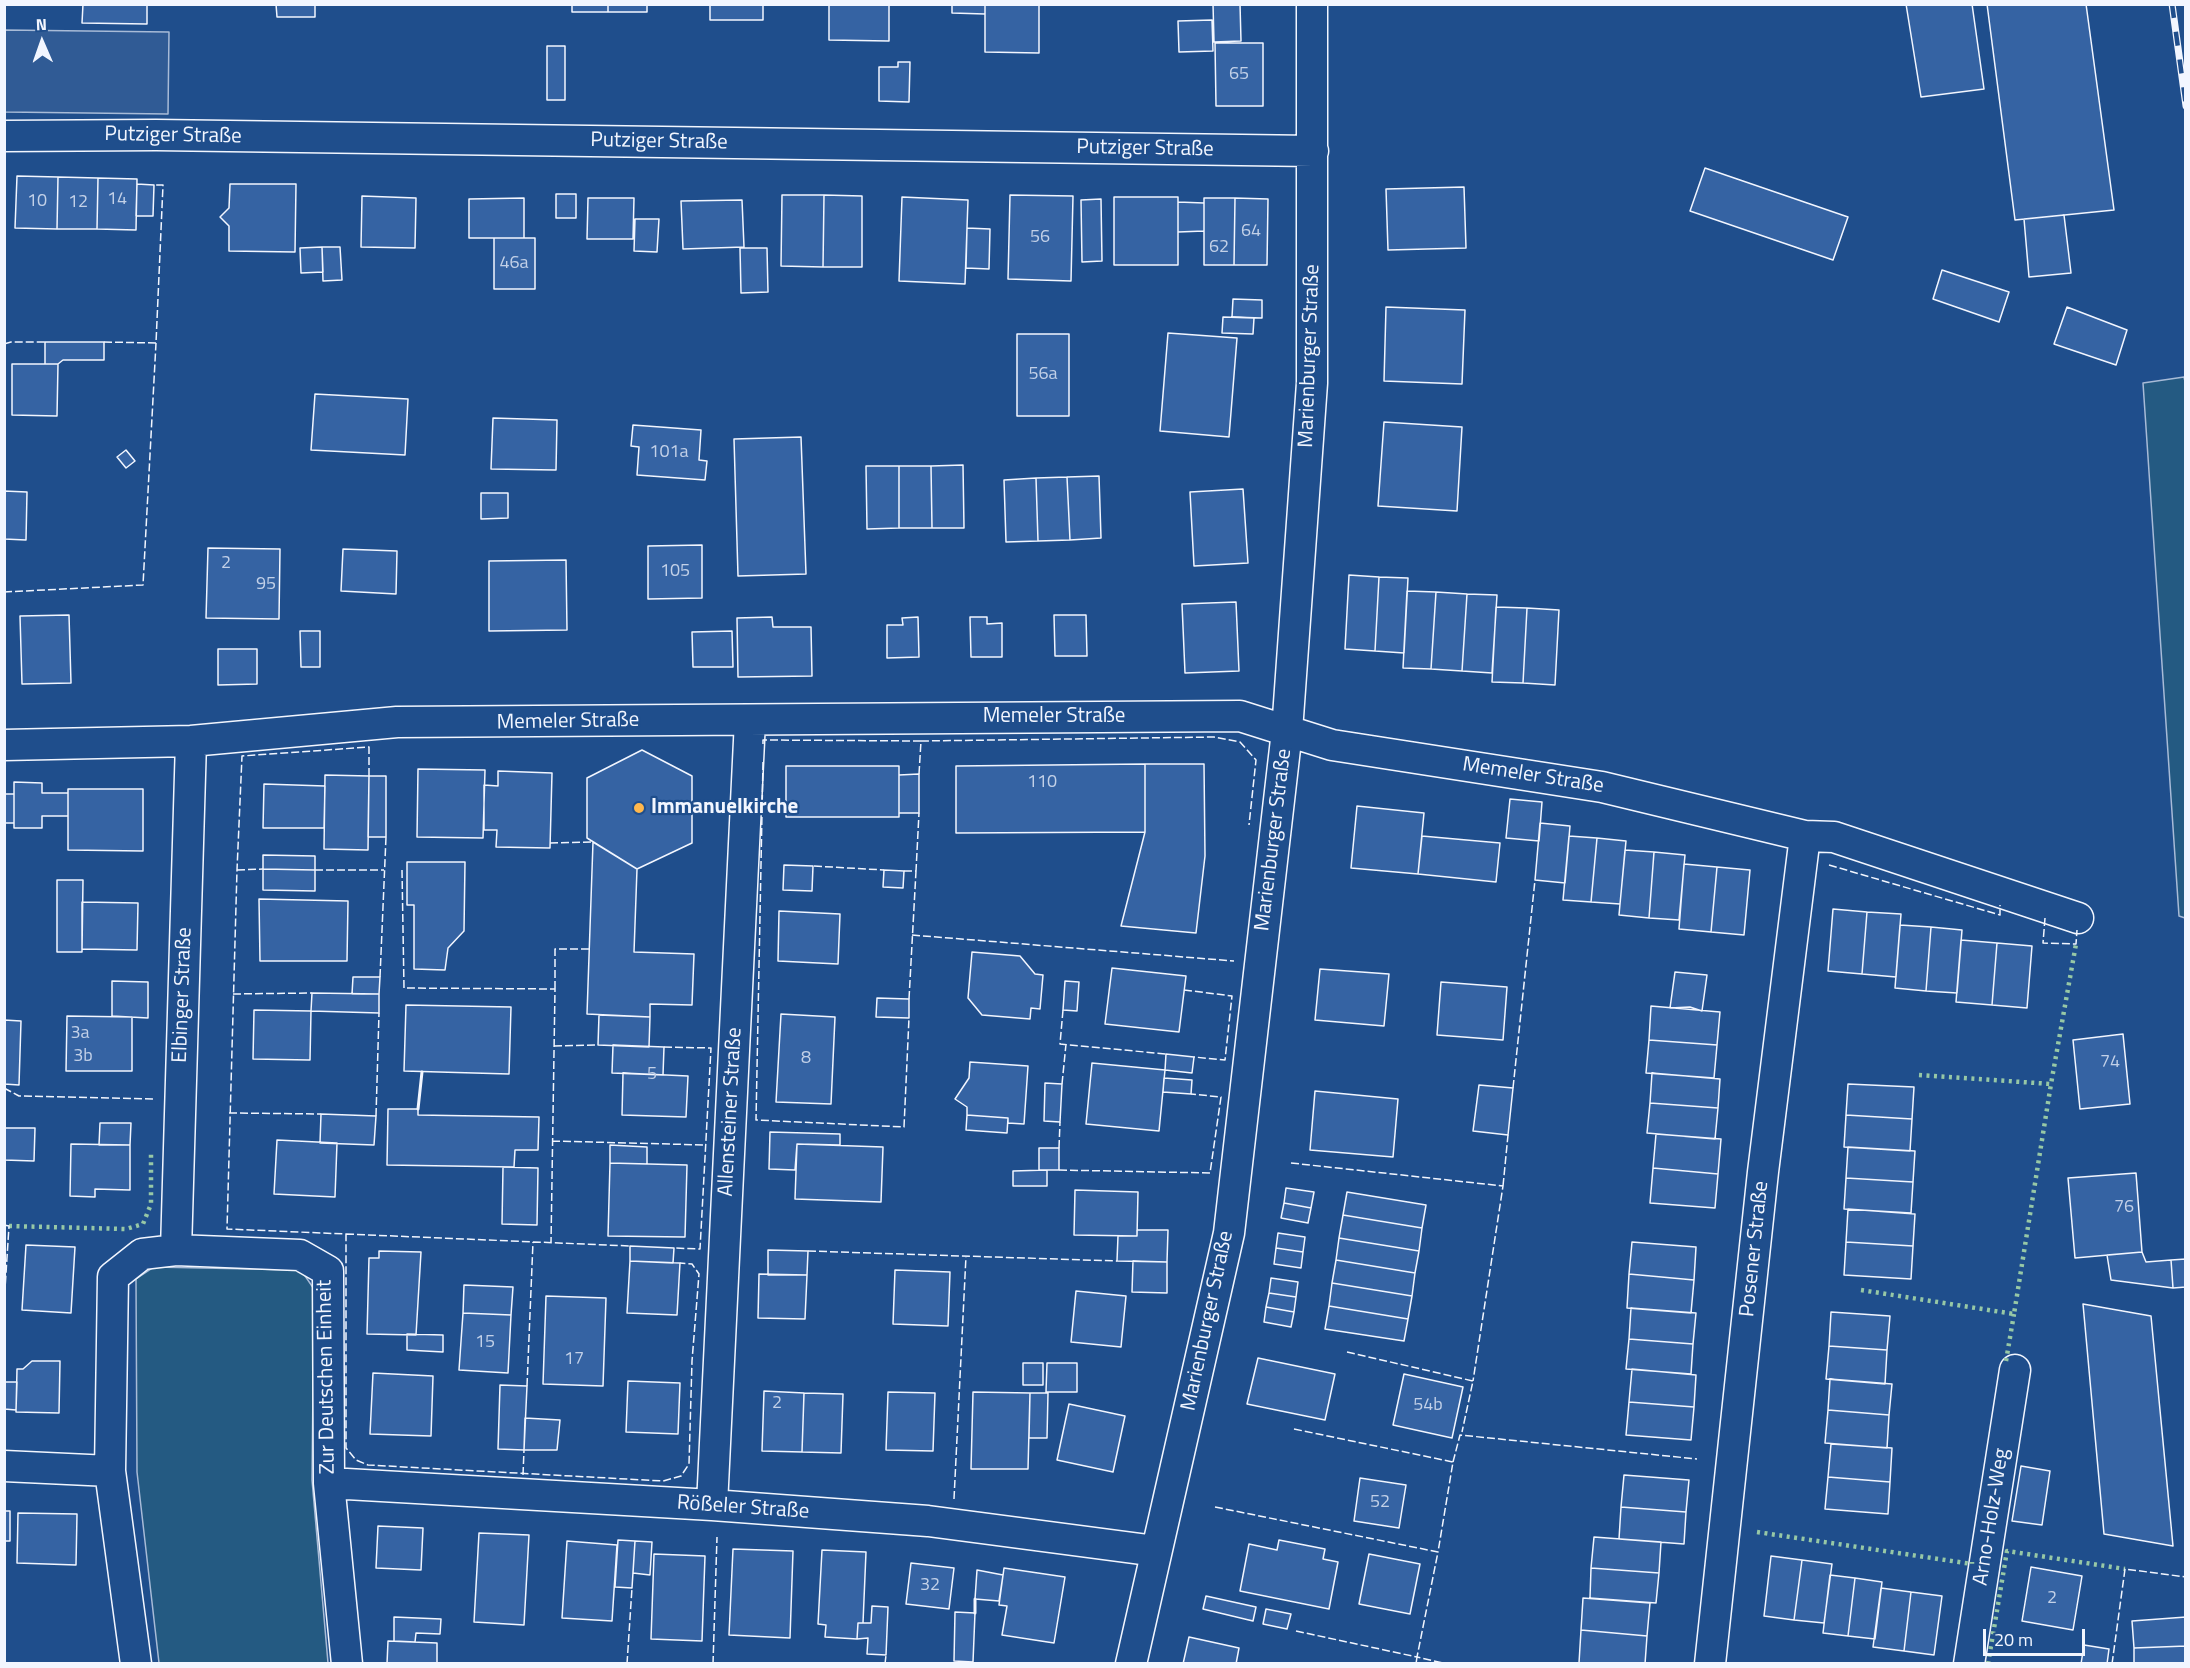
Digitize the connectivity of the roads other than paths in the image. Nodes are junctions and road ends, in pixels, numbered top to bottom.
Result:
1 (1312, 4) edge
2 (4, 136) edge
3 (1314, 152) junction
4 (750, 720) junction
5 (1287, 731) junction
6 (191, 741) junction
7 (4, 745) edge
8 (1805, 836) junction
9 (2078, 918) dead end
10 (176, 1250) junction
11 (2015, 1370) dead end
12 (4, 1466) edge
13 (110, 1471) junction
14 (329, 1483) junction
15 (712, 1505) junction
16 (1156, 1551) junction
17 (136, 1664) edge
18 (347, 1664) edge
19 (1131, 1664) edge
20 (1710, 1664) edge
21 (1969, 1664) edge

1 - 3 street, Marienburger Straße
2 - 3 street, Putziger Straße
3 - 5 street, Marienburger Straße
4 - 5 street, Memeler Straße
4 - 6 street, Memeler Straße
4 - 15 street, Allensteiner Straße
5 - 8 street, Memeler Straße
5 - 16 street, Marienburger Straße
6 - 7 street, Memeler Straße
6 - 10 street, Elbinger Straße
8 - 9 street, Memeler Straße
8 - 20 street, Posener Straße
10 - 13 street, Zur Deutschen Einheit
10 - 14 street, Zur Deutschen Einheit
11 - 21 street, Arno-Holz-Weg
12 - 13 street
13 - 17 street, Zur Deutschen Einheit
14 - 15 street, Rößeler Straße
14 - 18 street, Zur Deutschen Einheit
15 - 16 street, Rößeler Straße
16 - 19 street, Marienburger Straße

